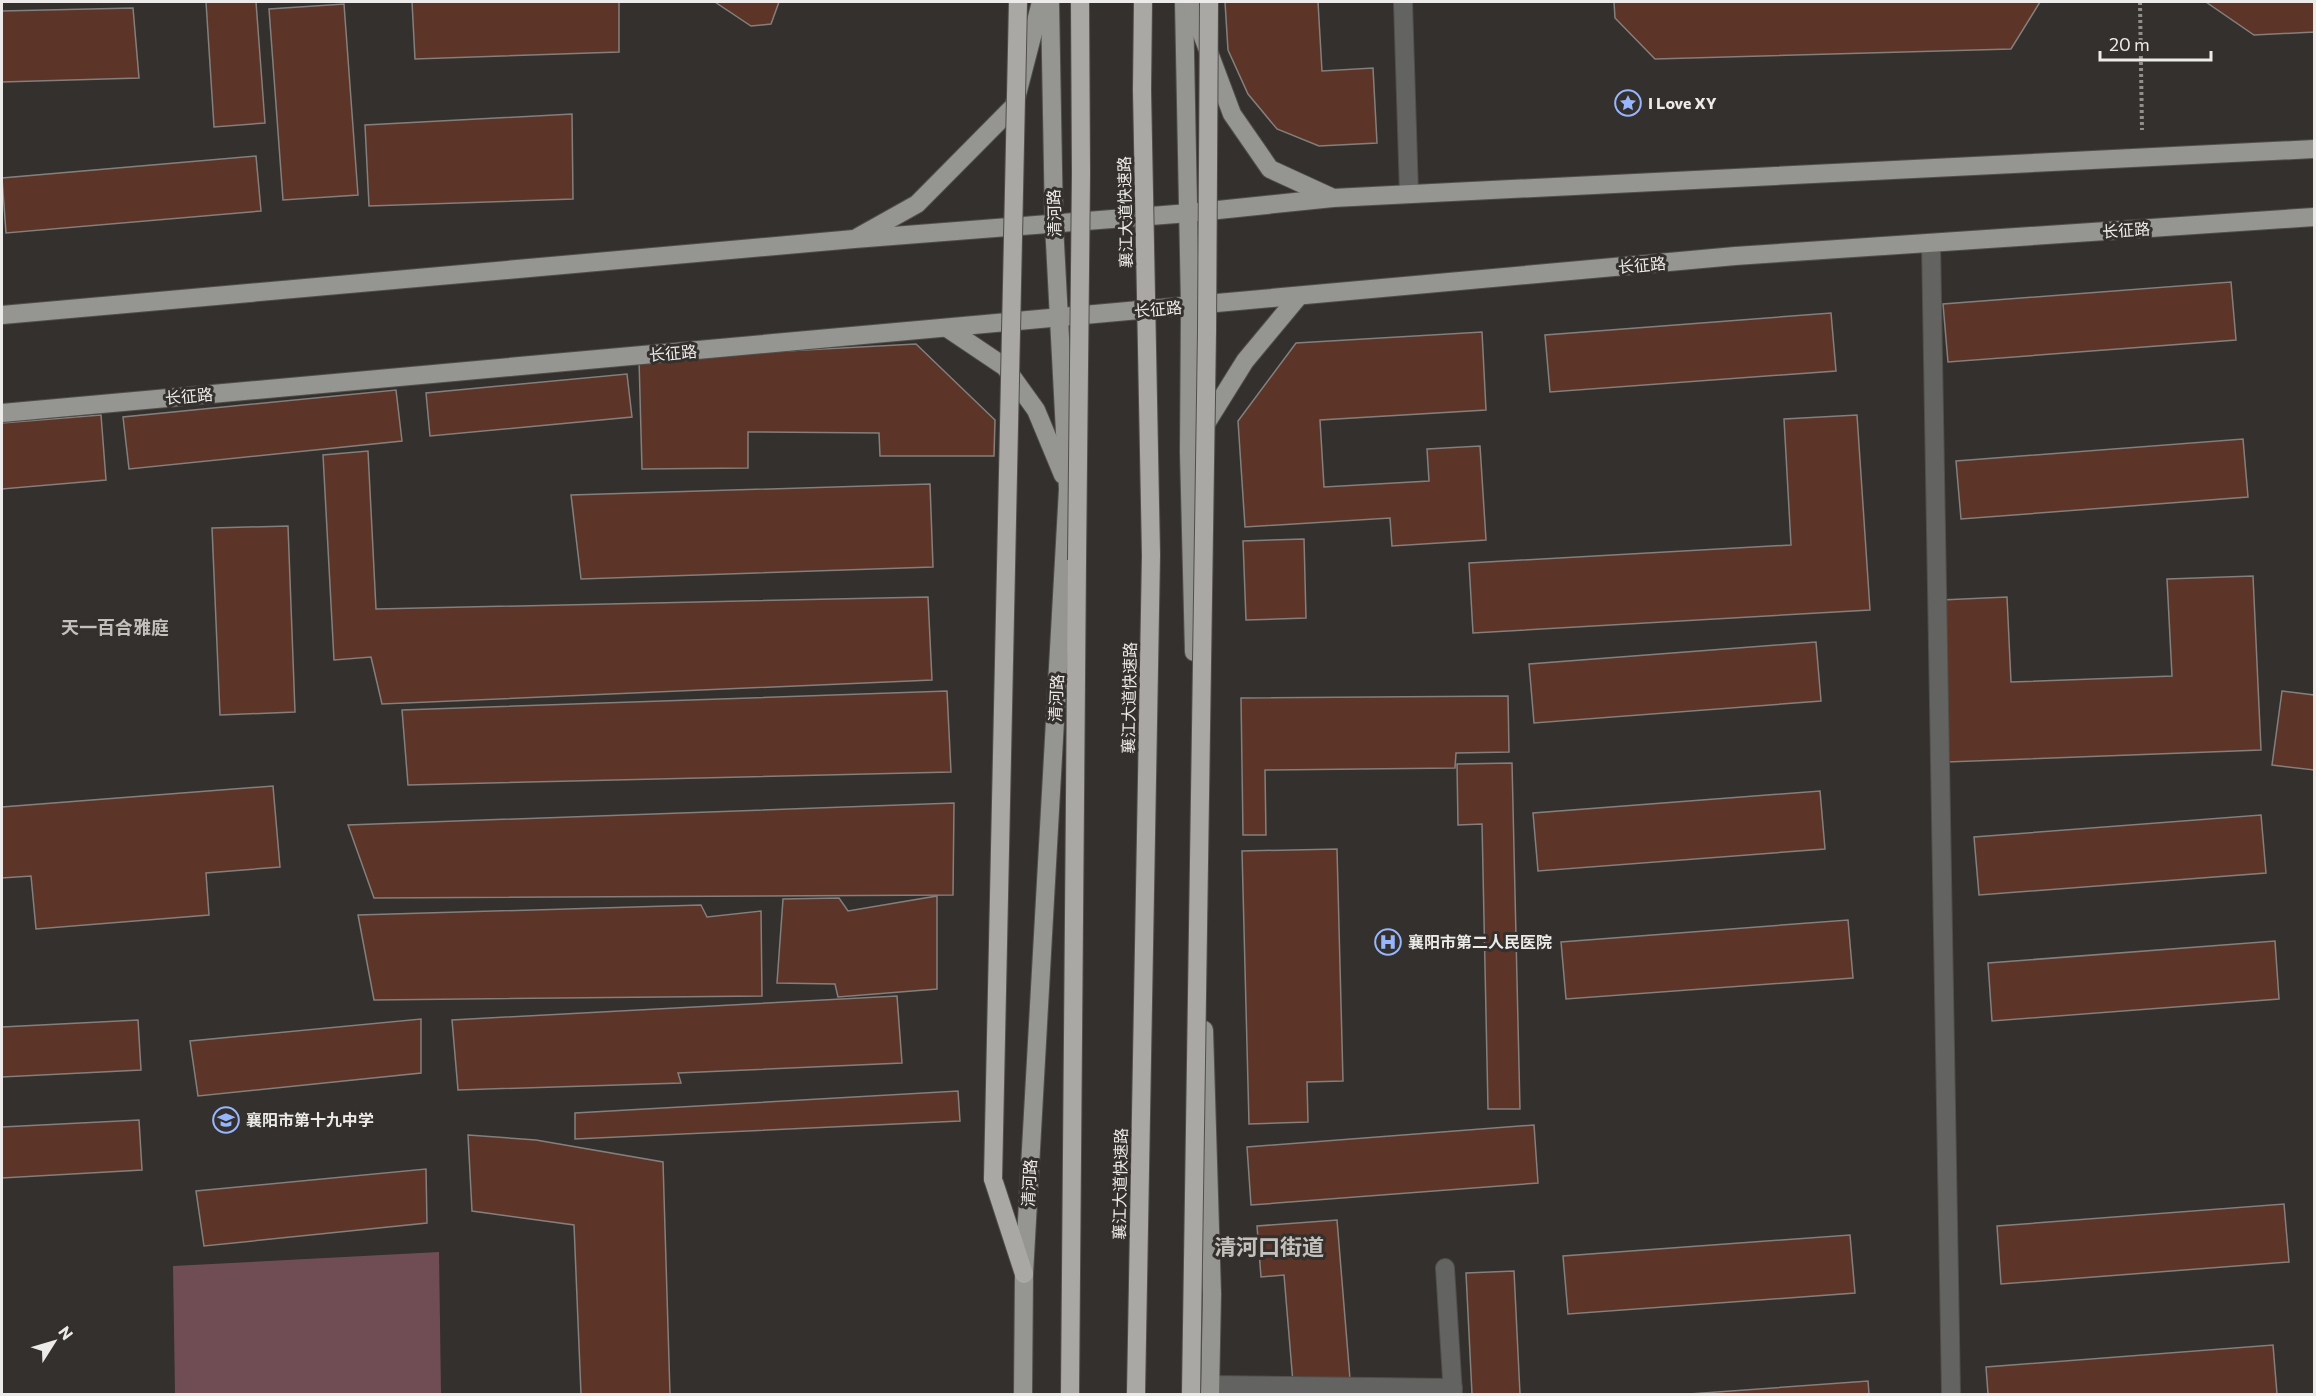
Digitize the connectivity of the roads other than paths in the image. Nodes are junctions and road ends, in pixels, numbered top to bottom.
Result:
1 (1018, 2) edge
2 (1041, 2) edge
3 (1050, 2) edge
4 (1080, 2) edge
5 (1143, 2) edge
6 (1184, 2) edge
7 (1190, 2) edge
8 (1209, 2) edge
9 (1403, 2) edge
10 (2314, 149) edge
11 (1409, 194) junction
12 (1333, 198) junction
13 (1189, 213) junction
14 (2314, 217) edge
15 (1054, 224) junction
16 (854, 239) junction
17 (1931, 243) junction
18 (1299, 296) junction
19 (1190, 306) junction
20 (2, 315) edge
21 (1058, 318) junction
22 (947, 328) junction
23 (2, 413) edge
24 (1189, 452) junction
25 (1068, 489) junction
26 (1445, 1268) dead end
27 (1024, 1274) junction
28 (1210, 1390) edge
29 (1453, 1391) edge
30 (1023, 1395) edge
31 (1070, 1395) edge
32 (1136, 1395) edge
33 (1191, 1395) edge
34 (1951, 1395) edge

1 - 27 highway, bridge
2 - 16 main road
3 - 15 main road, 清河路
4 - 31 highway, bridge
5 - 32 highway, 襄江大道快速路, bridge
6 - 13 main road
7 - 12 main road
8 - 33 highway, bridge
9 - 11 street
10 - 11 main road
11 - 12 main road
12 - 13 main road
13 - 15 main road
13 - 19 main road
14 - 17 main road, 长征路
15 - 16 main road
15 - 21 main road, 清河路
16 - 20 main road
17 - 18 main road, 长征路
17 - 34 street
18 - 19 main road, 长征路
18 - 24 main road
19 - 21 main road, 长征路
19 - 24 main road
21 - 22 main road, 长征路
21 - 25 main road, 清河路
22 - 23 main road, 长征路
22 - 25 main road
24 - 28 main road
25 - 27 main road, 清河路
26 - 29 street
27 - 30 main road, 清河路
28 - 29 street

